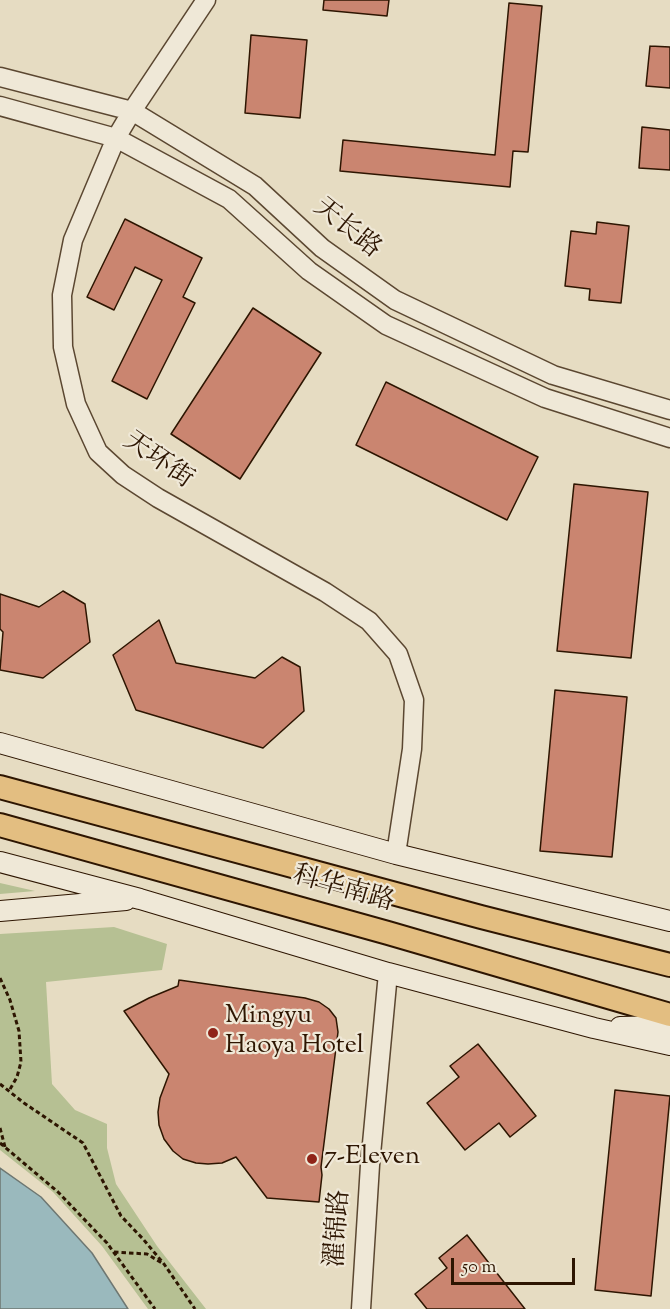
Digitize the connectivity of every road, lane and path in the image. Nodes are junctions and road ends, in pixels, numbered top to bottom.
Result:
1 (206, 0) edge
2 (0, 77) edge
3 (0, 106) edge
4 (132, 111) junction
5 (116, 138) junction
6 (670, 410) edge
7 (670, 438) edge
8 (0, 743) edge
9 (0, 788) edge
10 (0, 825) edge
11 (396, 854) junction
12 (0, 862) edge
13 (140, 899) junction
14 (0, 911) edge
15 (670, 921) edge
16 (670, 965) edge
17 (388, 973) junction
18 (0, 978) edge
19 (670, 1015) edge
20 (670, 1026) edge
21 (594, 1028) junction
22 (670, 1045) edge
23 (0, 1084) edge
24 (9, 1091) junction
25 (0, 1128) edge
26 (0, 1143) edge
27 (6, 1148) junction
28 (113, 1252) junction
29 (164, 1264) junction
30 (155, 1309) edge
31 (195, 1309) edge
32 (361, 1309) edge

1 - 4 street, 天环街
2 - 4 street, 天长路
3 - 5 street, 天长路
4 - 5 street, 天环街
4 - 6 street, 天长路
5 - 7 street, 天长路
5 - 11 street, 天环街
8 - 11 main road, 科华南路
9 - 16 highway, 科华南路
10 - 19 highway, 科华南路
11 - 15 main road, 科华南路
12 - 13 main road
13 - 14 main road
13 - 17 main road
17 - 21 main road
17 - 32 street, 濯锦路
18 - 24 path
20 - 21 main road
21 - 22 main road
23 - 24 path
24 - 29 path
25 - 27 path
26 - 27 path
27 - 28 path
28 - 29 path
28 - 30 path
29 - 31 path

